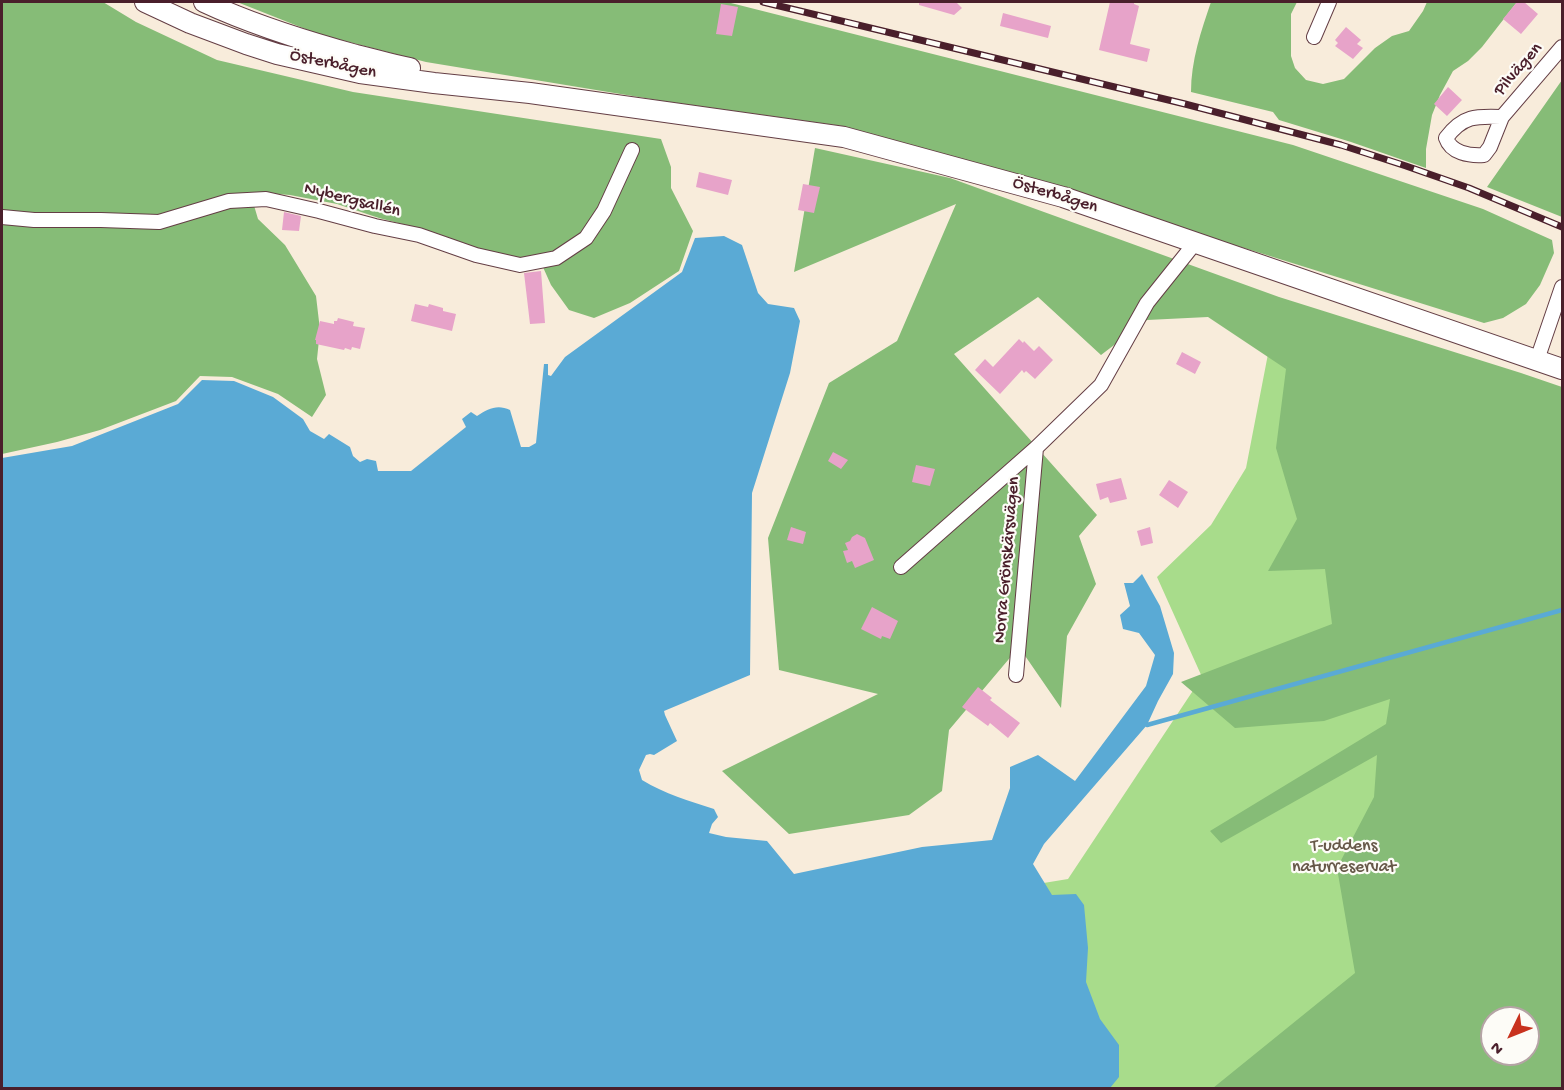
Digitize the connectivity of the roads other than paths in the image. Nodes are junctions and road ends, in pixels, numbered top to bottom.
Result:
1 (145, 2) edge
2 (204, 2) edge
3 (1329, 2) edge
4 (1314, 37) dead end
5 (1563, 47) edge
6 (530, 93) junction
7 (1502, 117) dead end
8 (632, 150) dead end
9 (2, 217) edge
10 (1196, 243) junction
11 (1563, 287) edge
12 (1537, 360) junction
13 (1563, 369) edge
14 (1036, 448) junction
15 (901, 567) dead end
16 (1016, 675) dead end

1 - 6 main road, Österbågen
2 - 6 main road, Österbågen
3 - 4 street
5 - 7 street, Pilvägen
6 - 10 main road, Österbågen
8 - 9 street, Nybergsallén
10 - 12 main road, Österbågen
10 - 14 street, Norra Grönskärsvägen
11 - 12 street
12 - 13 main road, Österbågen
14 - 15 street, Norra Grönskärsvägen
14 - 16 street, Norra Grönskärsvägen

